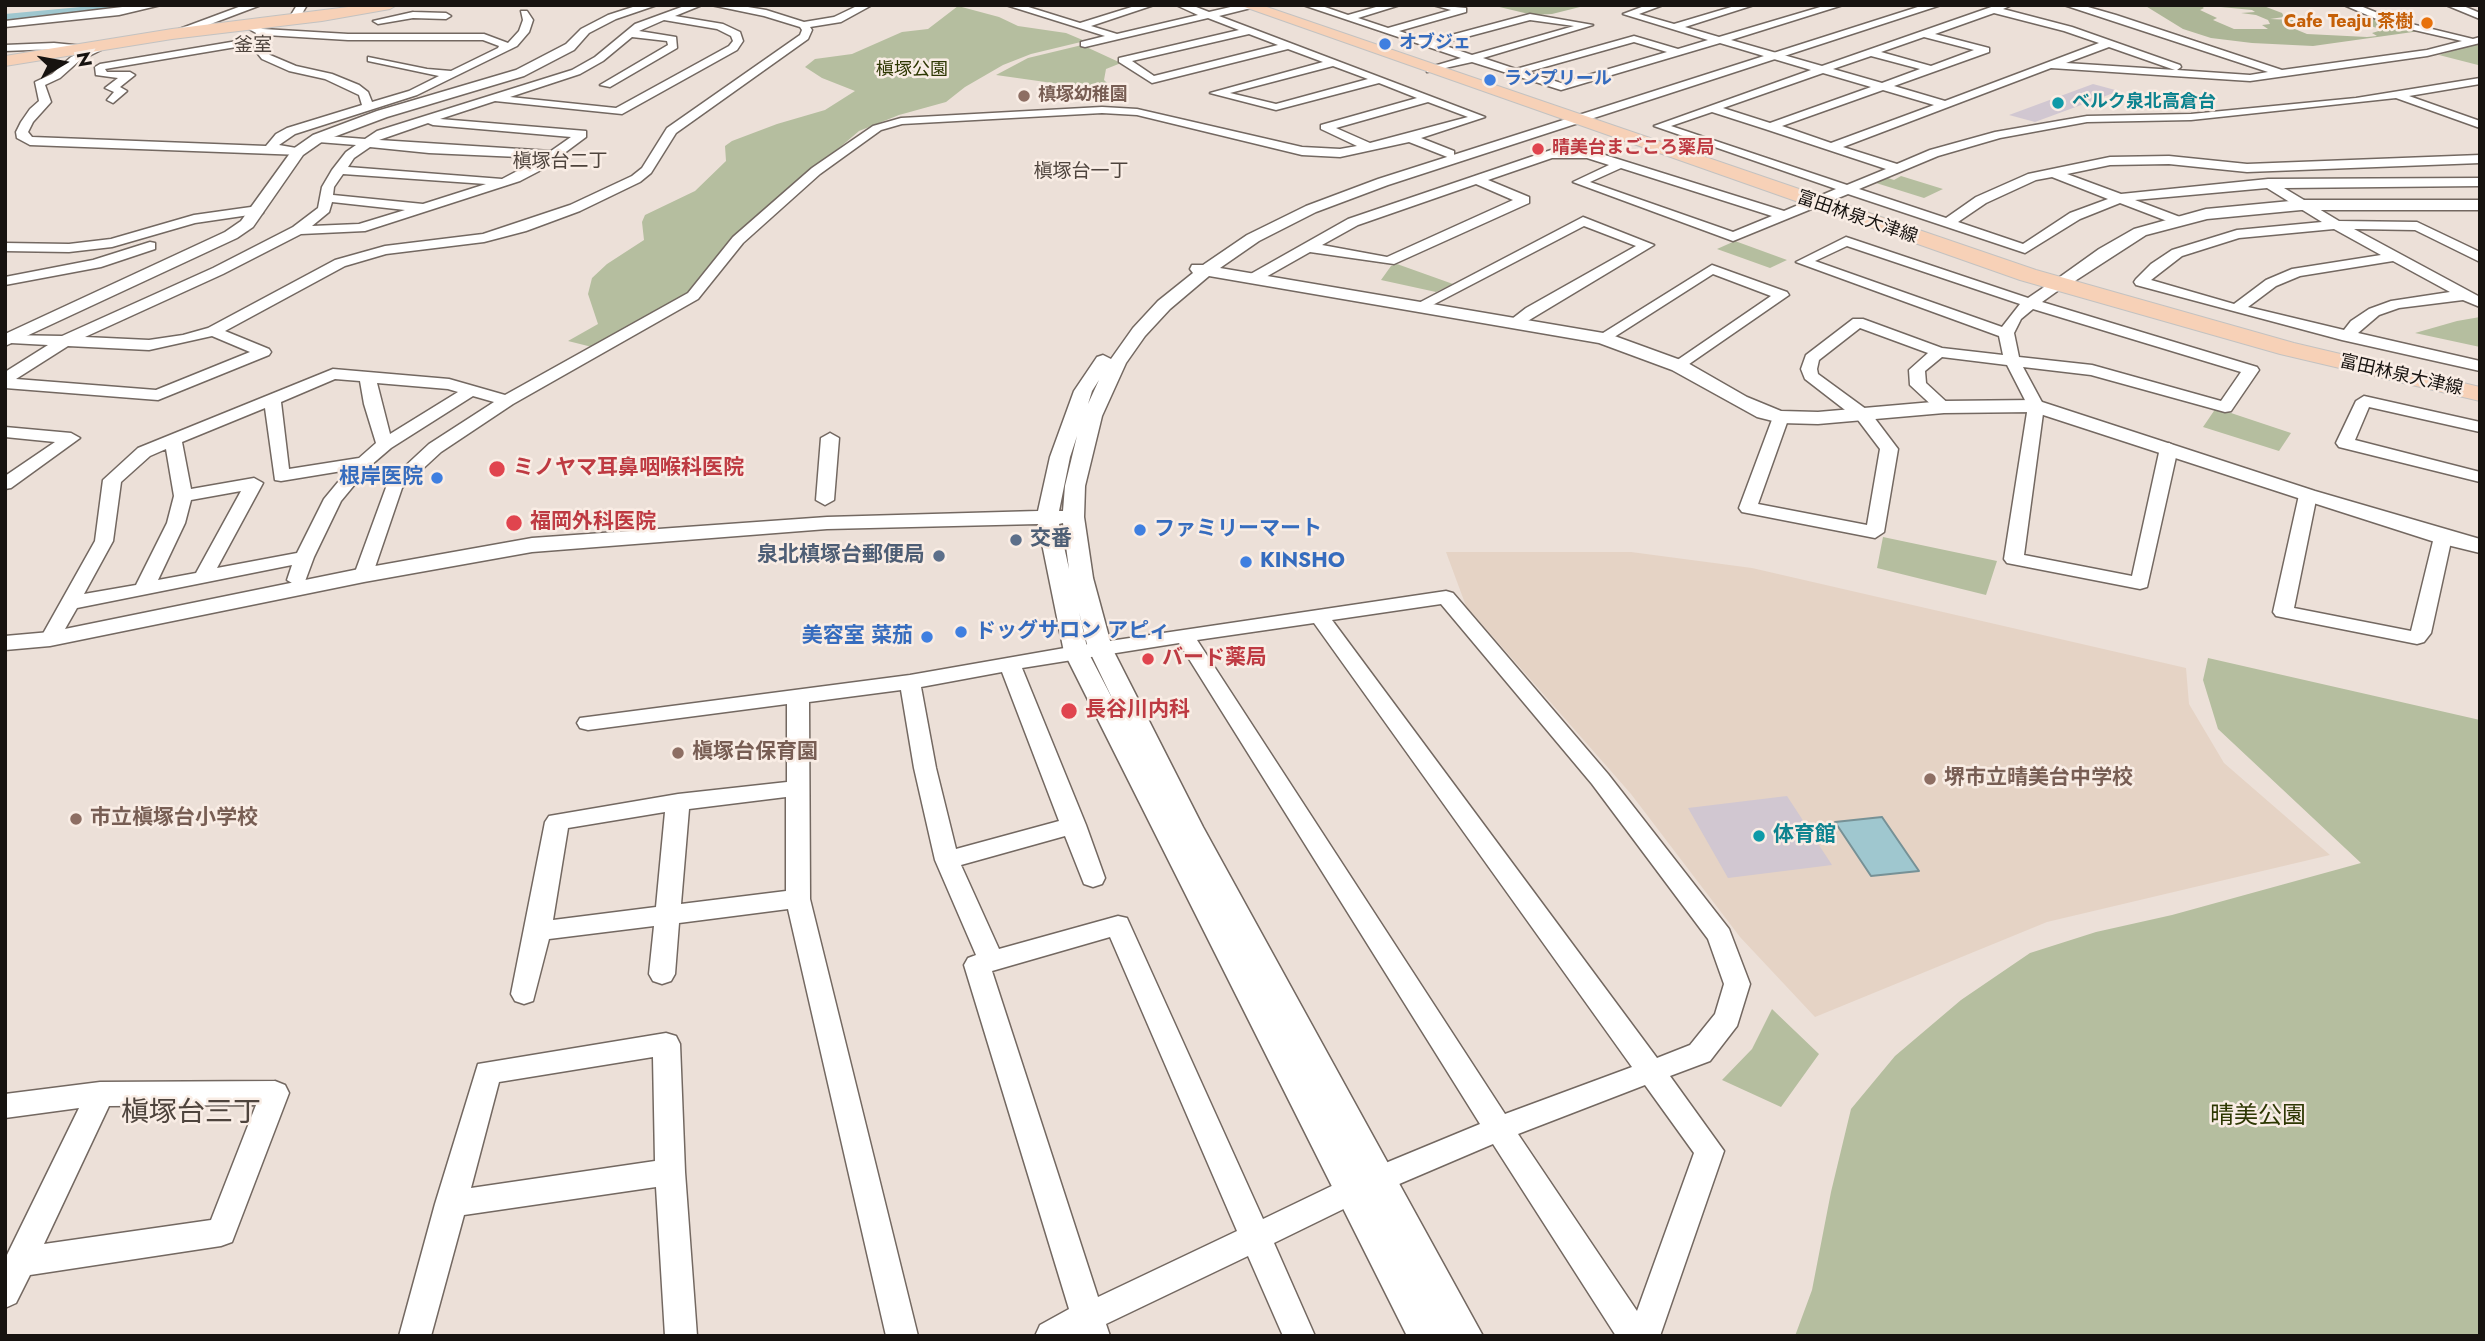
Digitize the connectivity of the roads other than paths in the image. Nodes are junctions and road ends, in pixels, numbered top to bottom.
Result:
1 (156, 5) edge
2 (256, 5) edge
3 (302, 5) edge
4 (390, 5) edge
5 (407, 5) edge
6 (697, 5) edge
7 (716, 5) edge
8 (846, 5) edge
9 (1012, 5) edge
10 (1149, 5) edge
11 (1181, 5) edge
12 (1248, 5) edge
13 (1395, 5) edge
14 (1438, 5) edge
15 (1658, 5) edge
16 (1749, 5) edge
17 (1838, 5) edge
18 (1917, 5) edge
19 (1936, 5) edge
20 (2007, 5) edge
21 (2349, 5) edge
22 (2451, 5) edge
23 (864, 6) edge
24 (1311, 6) edge
25 (2075, 6) edge
26 (1064, 9) dead end
27 (1994, 10) junction
28 (657, 11) edge
29 (524, 13) dead end
30 (413, 15) junction
31 (1211, 15) junction
32 (446, 16) dead end
33 (1044, 16) junction
34 (2480, 16) edge
35 (1348, 18) junction
36 (293, 20) junction
37 (858, 20) dead end
38 (377, 21) dead end
39 (5, 24) edge
40 (804, 25) junction
41 (847, 25) dead end
42 (1080, 26) junction
43 (1675, 27) junction
44 (1248, 31) junction
45 (1388, 31) junction
46 (256, 32) junction
47 (172, 34) junction
48 (627, 34) junction
49 (1924, 34) junction
50 (447, 37) junction
51 (1116, 37) junction
52 (1723, 41) junction
53 (2477, 41) edge
54 (2109, 43) junction
55 (1085, 44) dead end
56 (1429, 44) junction
57 (1287, 46) junction
58 (5, 48) edge
59 (97, 48) junction
60 (428, 49) dead end
61 (503, 50) junction
62 (1681, 53) junction
63 (1871, 53) junction
64 (1770, 55) junction
65 (1469, 58) junction
66 (372, 59) dead end
67 (5, 61) edge
68 (1332, 63) junction
69 (2048, 65) junction
70 (1430, 69) junction
71 (1931, 69) junction
72 (1825, 70) junction
73 (1513, 73) junction
74 (453, 74) junction
75 (2283, 74) junction
76 (2199, 75) junction
77 (556, 79) junction
78 (1378, 80) junction
79 (2480, 81) edge
80 (581, 82) dead end
81 (593, 83) dead end
82 (2461, 84) junction
83 (606, 85) junction
84 (1882, 86) junction
85 (658, 90) junction
86 (2480, 92) edge
87 (2396, 95) junction
88 (1428, 98) junction
89 (496, 99) junction
90 (113, 100) dead end
91 (1944, 104) junction
92 (369, 108) junction
93 (1713, 108) junction
94 (1572, 119) junction
95 (420, 121) junction
96 (2480, 125) edge
97 (1769, 127) junction
98 (931, 130) dead end
99 (894, 132) dead end
100 (318, 138) junction
101 (1410, 138) junction
102 (368, 143) junction
103 (1369, 147) junction
104 (1831, 147) junction
105 (276, 150) junction
106 (298, 152) junction
107 (1450, 154) junction
108 (554, 155) junction
109 (2480, 159) edge
110 (2360, 163) junction
111 (1619, 164) junction
112 (1897, 168) junction
113 (2246, 168) junction
114 (338, 170) junction
115 (2049, 171) junction
116 (1475, 179) junction
117 (503, 182) junction
118 (2399, 182) junction
119 (2480, 182) edge
120 (2270, 184) junction
121 (1847, 189) junction
122 (327, 198) junction
123 (2122, 198) junction
124 (1814, 203) junction
125 (2301, 205) junction
126 (2480, 205) edge
127 (426, 207) junction
128 (258, 210) junction
129 (226, 214) junction
130 (1783, 215) junction
131 (2175, 220) junction
132 (1948, 223) junction
133 (2336, 225) junction
134 (298, 230) junction
135 (5, 247) edge
136 (1307, 247) junction
137 (2395, 257) junction
138 (2480, 258) edge
139 (1197, 269) junction
140 (1252, 279) junction
141 (5, 281) edge
142 (2058, 285) junction
143 (2464, 295) junction
144 (2030, 303) junction
145 (2480, 303) edge
146 (1418, 307) junction
147 (2236, 309) junction
148 (1516, 322) junction
149 (213, 331) junction
150 (2006, 333) junction
151 (2347, 337) junction
152 (1603, 338) junction
153 (8, 340) edge
154 (66, 340) junction
155 (1939, 352) junction
156 (2011, 360) junction
157 (1679, 366) junction
158 (2480, 366) edge
159 (368, 378) junction
160 (5, 381) edge
161 (472, 390) junction
162 (2480, 394) edge
163 (272, 399) junction
164 (507, 401) junction
165 (2036, 406) junction
166 (1944, 407) junction
167 (1864, 416) junction
168 (1782, 417) junction
169 (2480, 427) edge
170 (5, 432) edge
171 (830, 438) dead end
172 (173, 439) junction
173 (385, 444) junction
174 (2169, 447) junction
175 (364, 462) junction
176 (281, 476) junction
177 (2480, 477) edge
178 (254, 483) junction
179 (5, 484) edge
180 (2308, 495) junction
181 (183, 496) junction
182 (825, 500) dead end
183 (1047, 517) junction
184 (1073, 517) junction
185 (2443, 537) junction
186 (2480, 546) edge
187 (304, 557) junction
188 (364, 575) junction
189 (203, 577) junction
190 (297, 580) dead end
191 (144, 589) junction
192 (70, 603) junction
193 (1318, 616) junction
194 (1185, 637) junction
195 (50, 639) junction
196 (5, 643) edge
197 (1100, 648) junction
198 (1076, 652) junction
199 (1009, 663) junction
200 (910, 682) junction
201 (798, 696) junction
202 (588, 723) dead end
203 (798, 788) junction
204 (678, 802) junction
205 (1074, 825) junction
206 (947, 860) junction
207 (1093, 878) dead end
208 (798, 899) junction
209 (667, 915) junction
210 (538, 932) junction
211 (991, 961) junction
212 (662, 974) dead end
213 (524, 994) dead end
214 (1651, 1072) junction
215 (100, 1094) junction
216 (5, 1106) edge
217 (1499, 1129) junction
218 (670, 1172) junction
219 (1381, 1178) junction
220 (1353, 1190) junction
221 (450, 1204) junction
222 (1255, 1237) junction
223 (20, 1262) junction
224 (5, 1293) edge
225 (1090, 1326) edge
226 (415, 1336) edge
227 (681, 1336) edge
228 (902, 1336) edge
229 (1051, 1336) edge
230 (1299, 1336) edge
231 (1427, 1336) edge
232 (1464, 1336) edge
233 (1635, 1336) edge
234 (1644, 1336) edge

1 - 39 street
2 - 47 street
3 - 36 street
4 - 36 main road
5 - 30 street
6 - 28 street
7 - 40 street
8 - 23 street
9 - 33 street
10 - 42 street
11 - 31 street
12 - 31 street
12 - 70 main road, 富田林泉大津線
13 - 35 street
14 - 45 street
15 - 43 street
16 - 43 street
17 - 52 street
18 - 64 street
19 - 64 street
20 - 27 street
21 - 53 street
22 - 34 street
23 - 40 street
24 - 35 street
25 - 75 street
26 - 33 street
27 - 49 street
27 - 54 street
28 - 48 street
28 - 85 street
28 - 100 street
29 - 61 street
30 - 32 street
30 - 38 street
31 - 44 street
31 - 51 street
33 - 42 street
35 - 45 street
36 - 46 main road
37 - 41 street
40 - 149 street
42 - 51 street
43 - 52 street
44 - 57 street
44 - 57 street
45 - 56 street
46 - 47 main road
46 - 50 street
46 - 90 street
46 - 92 street
47 - 59 main road
48 - 77 street
48 - 83 street
49 - 63 street
49 - 71 street
50 - 60 street
50 - 61 street
51 - 55 street
52 - 62 street
52 - 64 street
53 - 75 street
54 - 69 street
54 - 76 street
56 - 65 street
56 - 65 street
57 - 68 street
58 - 59 street
59 - 67 main road
59 - 105 street
61 - 74 street
62 - 73 street
62 - 73 street
63 - 71 street
63 - 72 street
64 - 72 street
64 - 94 street
65 - 70 street
65 - 73 street
66 - 74 street
68 - 78 street
68 - 78 street
69 - 76 street
69 - 91 street
70 - 94 main road, 富田林泉大津線
71 - 84 street
72 - 84 street
72 - 93 street
74 - 92 street
75 - 76 street
77 - 80 street
77 - 89 street
78 - 88 street
79 - 82 street
81 - 83 street
82 - 86 street
82 - 87 street
83 - 85 street
84 - 91 street
84 - 97 street
85 - 89 street
87 - 96 street
87 - 112 street
88 - 101 street
88 - 103 street
89 - 95 street
91 - 104 street
92 - 105 street
93 - 97 street
93 - 121 street
94 - 107 street
94 - 124 main road, 富田林泉大津線
94 - 139 street
95 - 102 street
95 - 108 street
97 - 104 street
98 - 99 street
100 - 102 street
100 - 106 street
101 - 103 street
101 - 107 street
102 - 108 street
102 - 114 street
103 - 164 street
104 - 112 street
105 - 106 street
106 - 128 street
107 - 139 street
108 - 117 street
109 - 110 street
110 - 113 street
110 - 118 street
111 - 116 street
111 - 130 street
111 - 130 street
112 - 121 street
113 - 115 street
113 - 120 street
114 - 117 street
114 - 122 street
115 - 123 street
115 - 132 street
116 - 136 street
116 - 136 street
117 - 127 street
118 - 119 street
118 - 120 street
120 - 123 street
120 - 125 street
121 - 124 street
121 - 132 street
122 - 127 street
122 - 134 street
123 - 131 street
123 - 132 street
124 - 130 street
124 - 142 main road, 富田林泉大津線
125 - 126 street
125 - 131 street
125 - 133 street
127 - 134 street
128 - 129 street
128 - 153 street
129 - 135 street
129 - 141 street
131 - 142 street
133 - 137 street
133 - 138 street
133 - 147 street
134 - 154 street
136 - 140 street
137 - 143 street
137 - 147 street
139 - 140 street
139 - 183 street
139 - 184 street
140 - 146 street
142 - 144 street
142 - 162 main road, 富田林泉大津線
143 - 145 street
143 - 151 street
144 - 150 street
144 - 150 street
144 - 156 street
146 - 148 street
146 - 148 street
147 - 151 street
148 - 152 street
149 - 154 street
149 - 160 street
150 - 156 street
151 - 158 street
152 - 157 street
152 - 157 street
153 - 154 street
154 - 160 street
155 - 156 street
155 - 166 street
155 - 167 street
156 - 165 street
157 - 168 street
159 - 161 street
159 - 163 street
159 - 173 street
161 - 164 street
161 - 173 street
163 - 172 street
163 - 176 street
164 - 188 street
165 - 166 street
165 - 174 street
165 - 174 street
166 - 167 street
167 - 168 street
167 - 168 street
169 - 177 street
170 - 179 street
171 - 182 street
172 - 181 street
172 - 192 street
173 - 175 street
174 - 180 street
175 - 176 street
175 - 187 street
176 - 178 street
178 - 181 street
178 - 189 street
180 - 185 street
180 - 185 street
181 - 191 street
183 - 184 street
183 - 188 street
183 - 198 street
184 - 197 street
185 - 186 street
187 - 189 street
187 - 190 street
188 - 195 street
189 - 191 street
191 - 192 street
192 - 195 street
193 - 194 street
193 - 214 street
193 - 214 street
194 - 197 street
194 - 217 street
195 - 196 street
197 - 198 street
197 - 219 street
198 - 199 street
198 - 220 street
199 - 200 street
199 - 205 street
200 - 201 street
200 - 206 street
201 - 202 street
201 - 203 street
203 - 204 street
203 - 208 street
204 - 209 street
204 - 210 street
205 - 206 street
205 - 207 street
206 - 211 street
208 - 209 street
208 - 228 street
209 - 210 street
209 - 212 street
210 - 213 street
211 - 222 street
211 - 225 street
214 - 217 street
214 - 234 street
215 - 216 street
215 - 223 street
215 - 223 street
217 - 219 street
217 - 233 street
218 - 221 street
218 - 221 street
218 - 227 street
219 - 220 street
219 - 232 street
220 - 222 street
220 - 231 street
221 - 226 street
222 - 225 street
222 - 230 street
223 - 224 street
225 - 229 street

